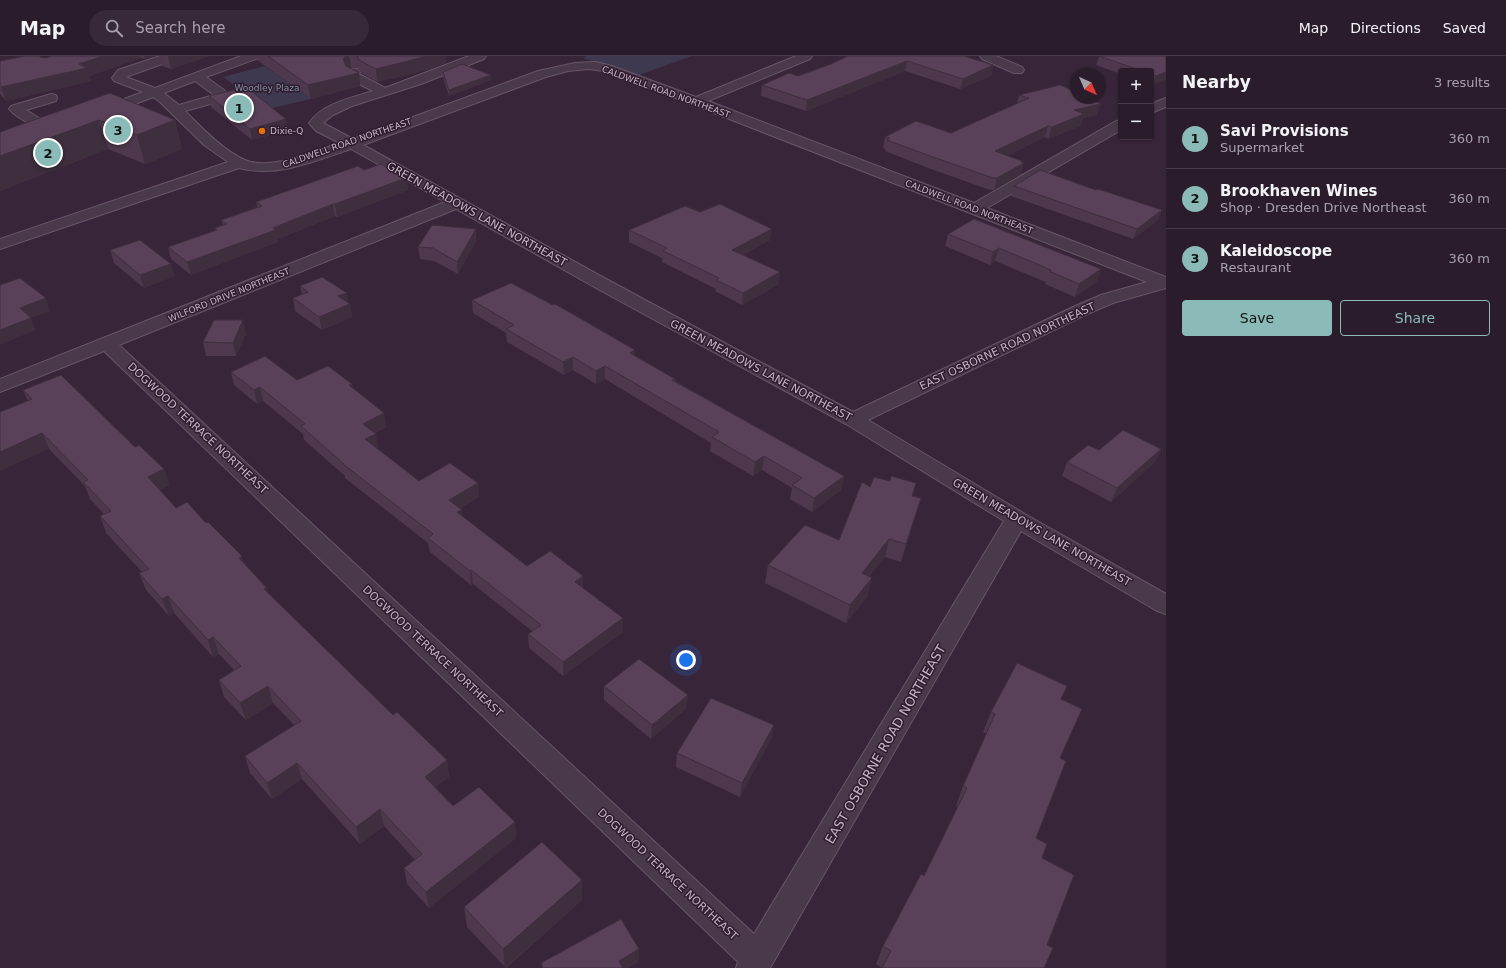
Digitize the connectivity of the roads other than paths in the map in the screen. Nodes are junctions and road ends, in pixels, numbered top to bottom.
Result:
1 (172, 56) edge
2 (480, 56) edge
3 (806, 56) edge
4 (986, 56) edge
5 (245, 57) edge
6 (464, 62) junction
7 (230, 64) junction
8 (482, 70) edge
9 (1018, 70) dead end
10 (243, 72) dead end
11 (354, 72) edge
12 (197, 77) junction
13 (384, 92) junction
14 (154, 93) junction
15 (51, 98) dead end
16 (695, 102) junction
17 (1166, 102) edge
18 (1154, 108) edge
19 (176, 110) junction
20 (92, 116) edge
21 (71, 124) edge
22 (1118, 126) edge
23 (57, 130) junction
24 (36, 137) edge
25 (352, 144) junction
26 (221, 150) junction
27 (204, 154) dead end
28 (240, 163) junction
29 (457, 203) junction
30 (975, 209) junction
31 (0, 244) edge
32 (1165, 283) edge
33 (108, 344) junction
34 (0, 386) edge
35 (853, 420) junction
36 (1017, 519) junction
37 (1166, 605) edge
38 (755, 963) edge

1 - 14 street, CALDWELL ROAD NORTHEAST
2 - 6 street
3 - 16 street
4 - 9 street
5 - 7 street
6 - 8 street
6 - 13 street
7 - 10 street
7 - 12 street
11 - 13 street
12 - 14 street
12 - 19 street
13 - 25 street, GREEN MEADOWS LANE NORTHEAST
14 - 19 street, CALDWELL ROAD NORTHEAST
14 - 20 street
15 - 23 street
16 - 25 street, CALDWELL ROAD NORTHEAST
16 - 30 street, CALDWELL ROAD NORTHEAST
17 - 18 street
19 - 26 street, CALDWELL ROAD NORTHEAST
21 - 23 street
22 - 30 street
23 - 24 street
25 - 28 street, CALDWELL ROAD NORTHEAST
25 - 29 street, GREEN MEADOWS LANE NORTHEAST
26 - 27 street
26 - 28 street, CALDWELL ROAD NORTHEAST
28 - 31 street
29 - 33 street, WILFORD DRIVE NORTHEAST
29 - 35 street, GREEN MEADOWS LANE NORTHEAST
30 - 32 street, CALDWELL ROAD NORTHEAST
32 - 35 street, EAST OSBORNE ROAD NORTHEAST
33 - 34 street, WILFORD DRIVE NORTHEAST
33 - 38 street, DOGWOOD TERRACE NORTHEAST
35 - 36 street, GREEN MEADOWS LANE NORTHEAST
36 - 37 street, GREEN MEADOWS LANE NORTHEAST
36 - 38 street, EAST OSBORNE ROAD NORTHEAST

